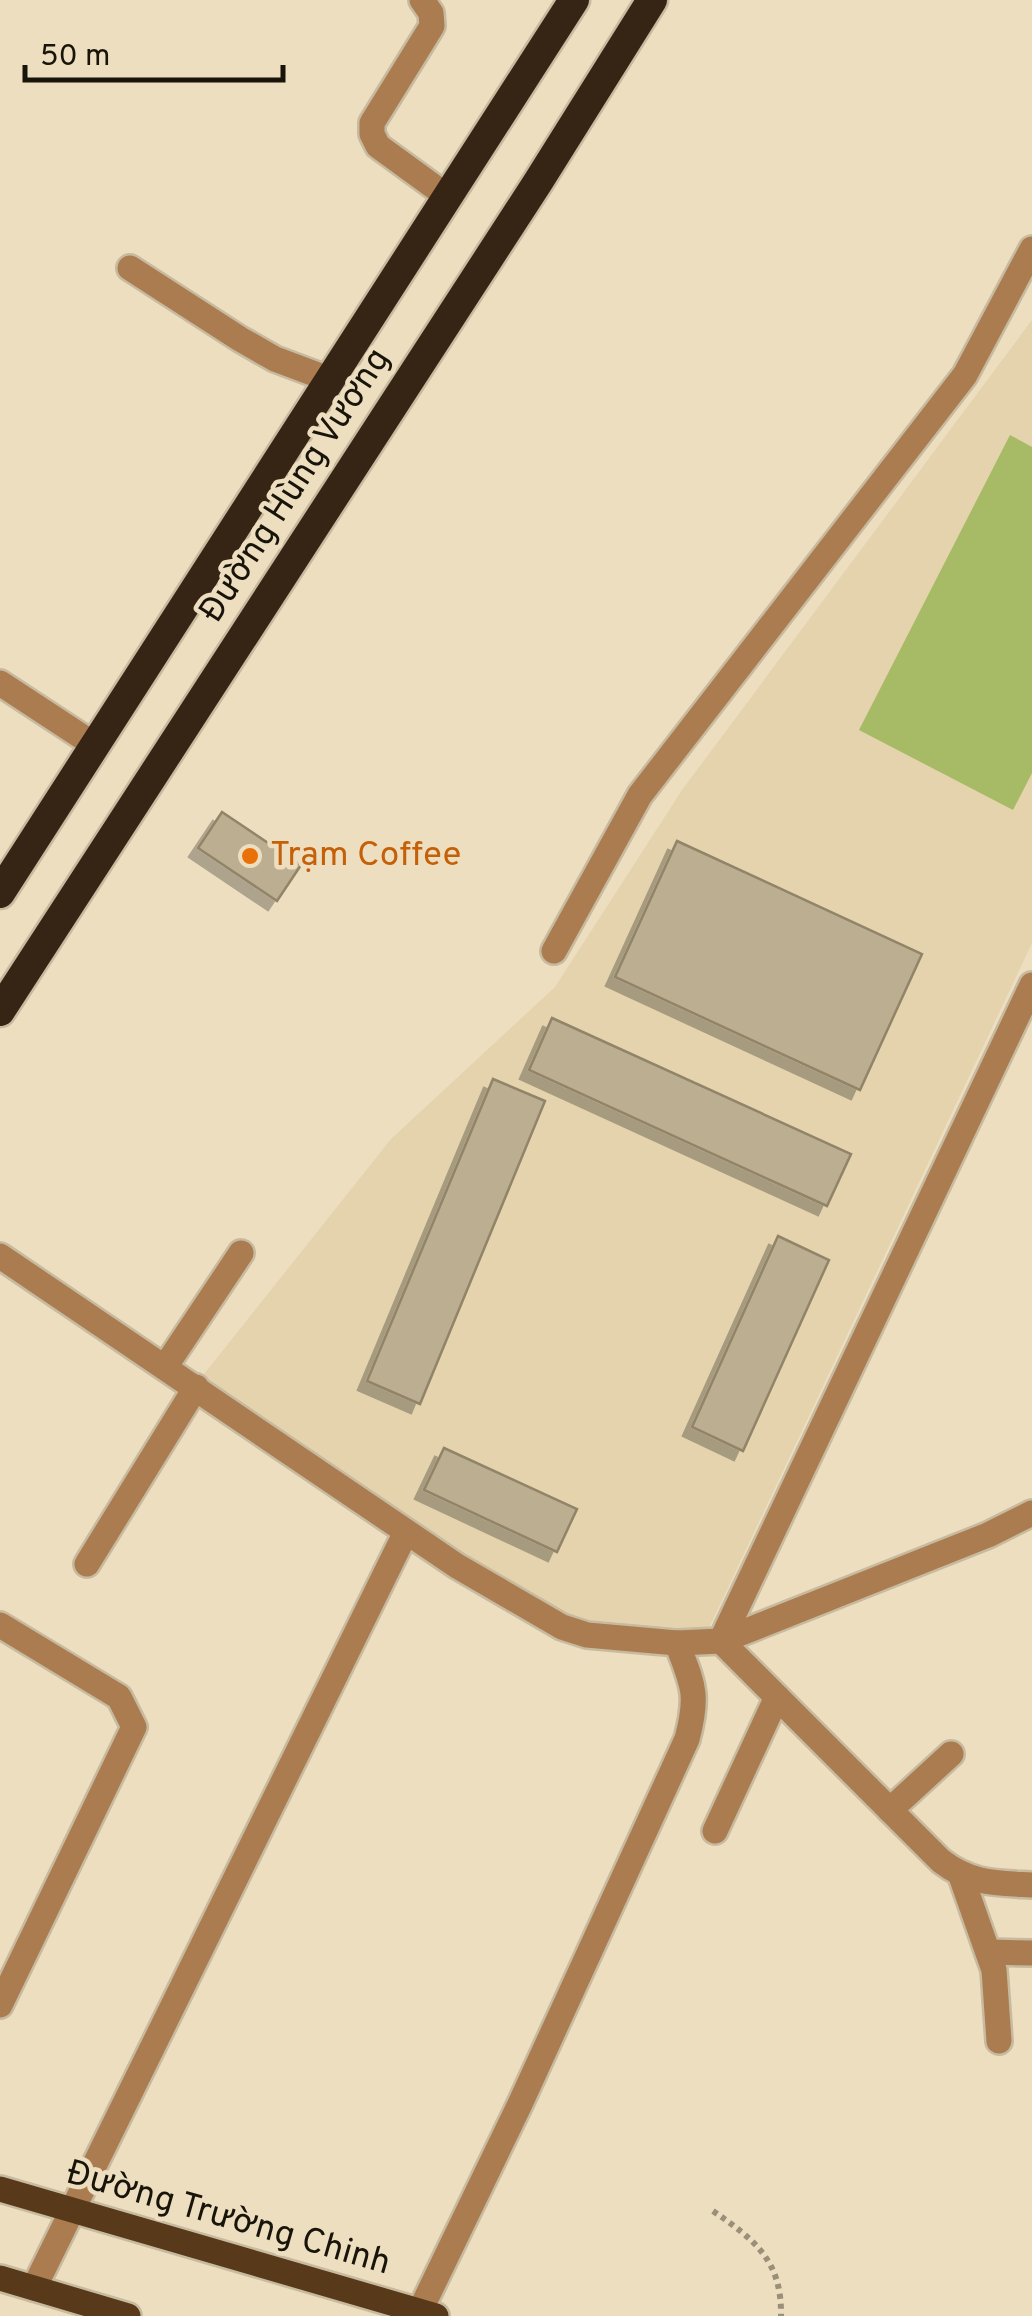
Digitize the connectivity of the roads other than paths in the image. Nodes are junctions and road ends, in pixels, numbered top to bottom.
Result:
1 (422, 0) edge
2 (574, 0) edge
3 (652, 0) edge
4 (448, 198) junction
5 (1032, 248) edge
6 (130, 268) dead end
7 (331, 380) junction
8 (0, 683) edge
9 (96, 746) junction
10 (10, 856) edge
11 (0, 894) edge
12 (554, 950) dead end
13 (1032, 985) edge
14 (0, 1011) edge
15 (241, 1253) dead end
16 (0, 1256) edge
17 (164, 1367) junction
18 (196, 1387) junction
19 (1032, 1513) edge
20 (406, 1532) junction
21 (87, 1564) dead end
22 (0, 1625) edge
23 (720, 1642) junction
24 (676, 1643) junction
25 (776, 1697) junction
26 (951, 1754) dead end
27 (890, 1810) junction
28 (715, 1830) dead end
29 (961, 1876) junction
30 (1032, 1884) edge
31 (988, 1952) junction
32 (1032, 1953) edge
33 (0, 2005) edge
34 (999, 2041) dead end
35 (0, 2189) edge
36 (70, 2210) junction
37 (0, 2278) edge
38 (34, 2288) junction
39 (428, 2313) edge
40 (128, 2316) edge

1 - 4 street
2 - 4 highway, Đường Hùng Vương
3 - 14 highway, Đường Hùng Vương
4 - 7 highway, Đường Hùng Vương
5 - 12 street
6 - 7 street
7 - 9 highway, Đường Hùng Vương
8 - 9 street
9 - 10 highway, Đường Hùng Vương
10 - 11 highway, Đường Hùng Vương
13 - 23 street
15 - 17 street
16 - 17 street
17 - 18 street
18 - 20 street
18 - 21 street
19 - 23 street
20 - 24 street
20 - 36 street
22 - 33 street
23 - 24 street
23 - 25 street
24 - 39 street
25 - 27 street
25 - 28 street
26 - 27 street
27 - 29 street
29 - 30 street
29 - 31 street
31 - 32 street
31 - 34 street
35 - 36 main road, Đường Trường Chinh
36 - 38 street
36 - 39 main road, Đường Trường Chinh
37 - 38 main road
38 - 40 main road

